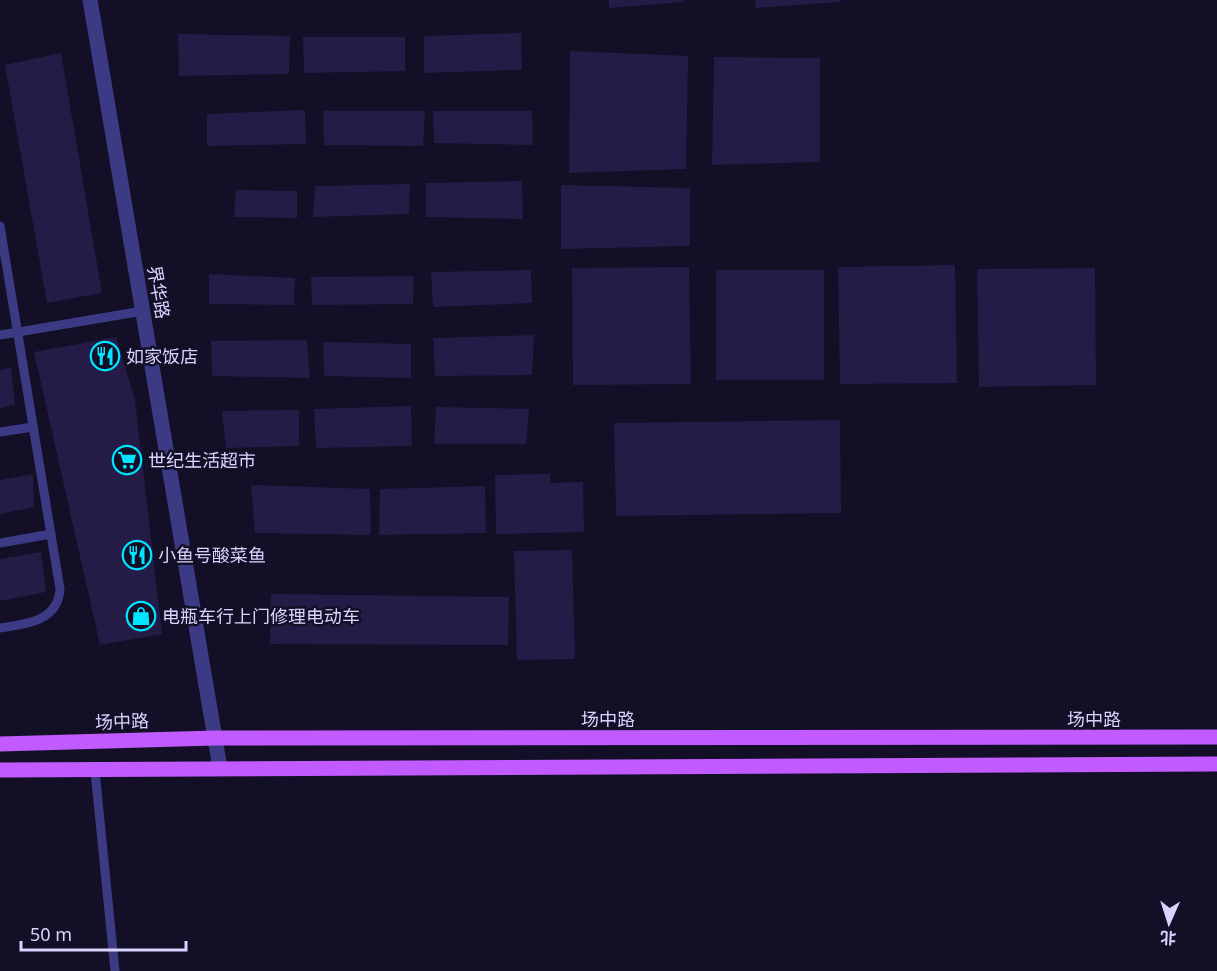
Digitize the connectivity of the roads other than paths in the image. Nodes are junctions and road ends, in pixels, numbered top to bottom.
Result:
1 (90, 0) edge
2 (0, 225) edge
3 (2, 248) edge
4 (143, 311) junction
5 (17, 332) junction
6 (0, 335) edge
7 (33, 427) junction
8 (0, 432) edge
9 (51, 534) junction
10 (0, 543) edge
11 (0, 628) edge
12 (1217, 737) edge
13 (215, 738) junction
14 (0, 744) edge
15 (1217, 764) edge
16 (220, 768) junction
17 (0, 771) edge
18 (95, 771) junction
19 (115, 971) edge

1 - 4 street, 界华路
2 - 3 lane
3 - 5 lane
4 - 5 lane
4 - 13 street, 界华路
5 - 6 lane
5 - 7 lane
7 - 8 lane
7 - 9 lane
9 - 10 lane
9 - 11 lane
12 - 13 main road, 场中路
13 - 14 main road, 场中路
13 - 16 street, 界华路
15 - 16 main road
16 - 18 main road
17 - 18 main road
18 - 19 lane

